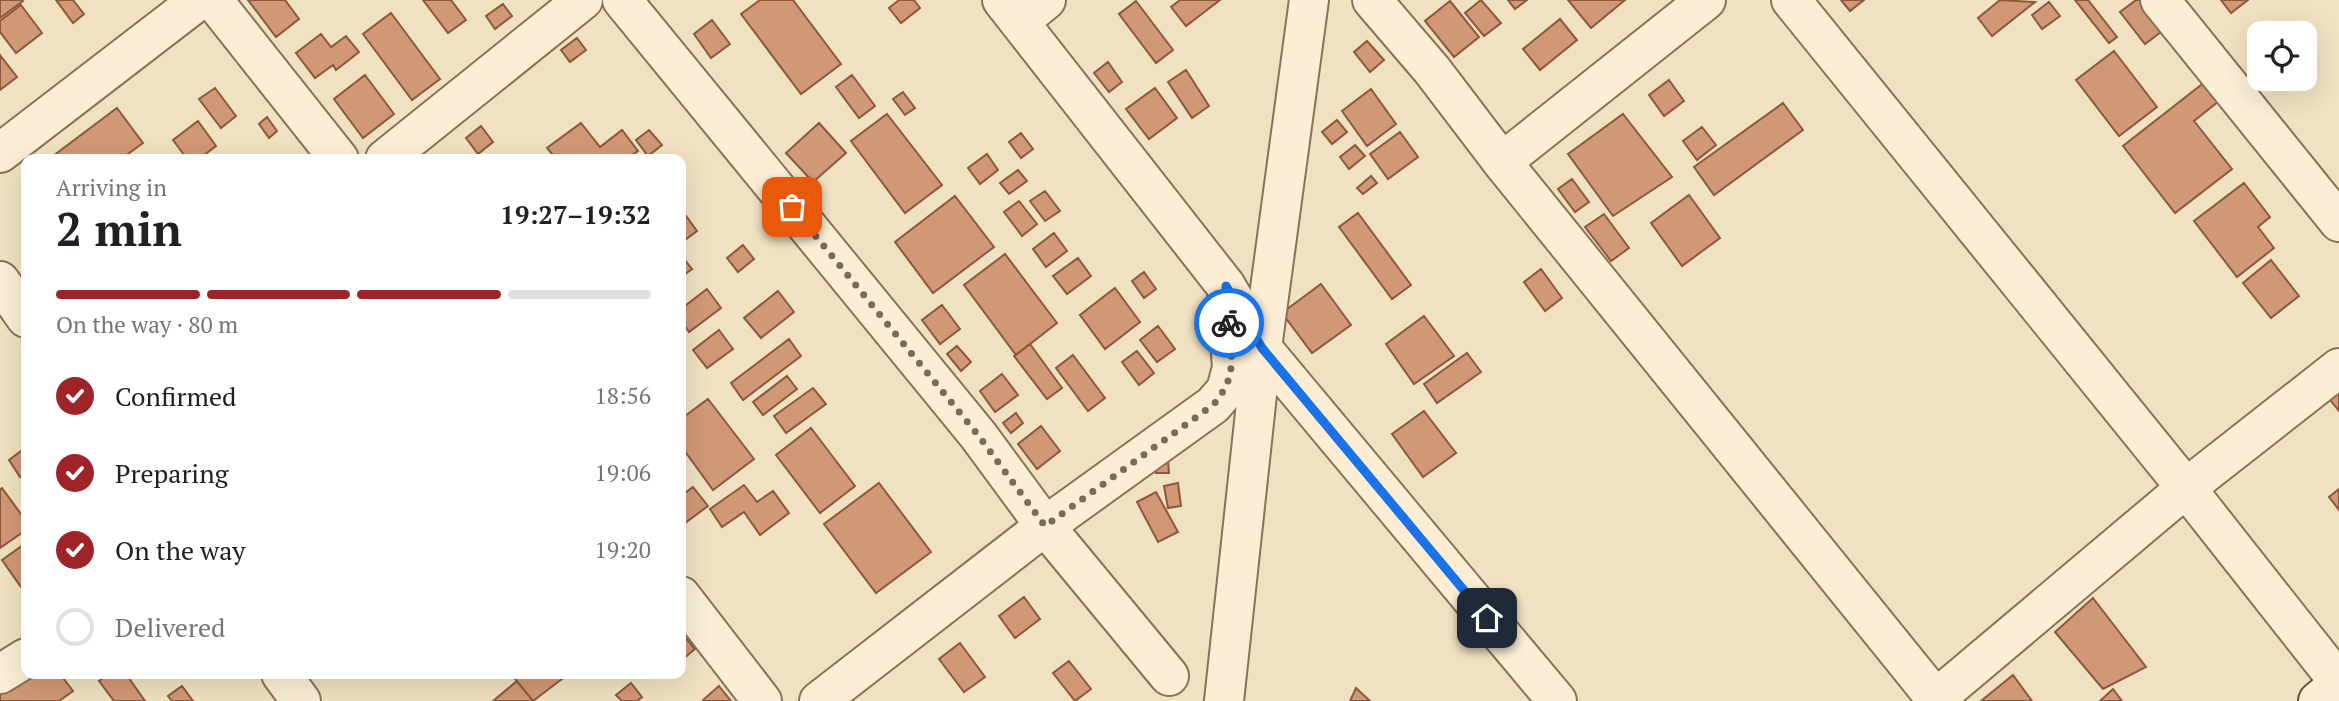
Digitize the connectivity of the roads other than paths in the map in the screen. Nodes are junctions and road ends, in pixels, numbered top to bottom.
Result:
1 (200, 0) edge
2 (212, 0) edge
3 (583, 0) edge
4 (622, 0) edge
5 (1309, 0) edge
6 (1372, 0) edge
7 (1706, 0) edge
8 (1791, 0) edge
9 (2160, 0) edge
10 (1023, 7) edge
11 (0, 153) edge
12 (335, 154) edge
13 (391, 154) edge
14 (1502, 162) junction
15 (2339, 222) edge
16 (0, 281) edge
17 (1226, 286) junction
18 (21, 311) edge
19 (1262, 348) junction
20 (2339, 368) edge
21 (2186, 488) junction
22 (1045, 526) junction
23 (686, 602) edge
24 (21, 661) edge
25 (0, 674) edge
26 (1169, 676) dead end
27 (285, 679) edge
28 (2339, 683) edge
29 (1934, 700) edge
30 (301, 701) edge
31 (762, 701) edge
32 (819, 701) edge
33 (1224, 701) edge
34 (1557, 701) edge
35 (2318, 701) edge

1 - 11 street
2 - 12 street
3 - 13 street
4 - 22 street
5 - 19 street
6 - 14 street
7 - 14 street
8 - 21 street
9 - 15 street
10 - 17 street
14 - 29 street
16 - 18 street
17 - 19 street
17 - 22 street
19 - 33 street
19 - 34 street
20 - 21 street
21 - 28 street
21 - 29 street
22 - 26 street
22 - 32 street
23 - 31 street
24 - 25 street
27 - 30 street
28 - 35 street

